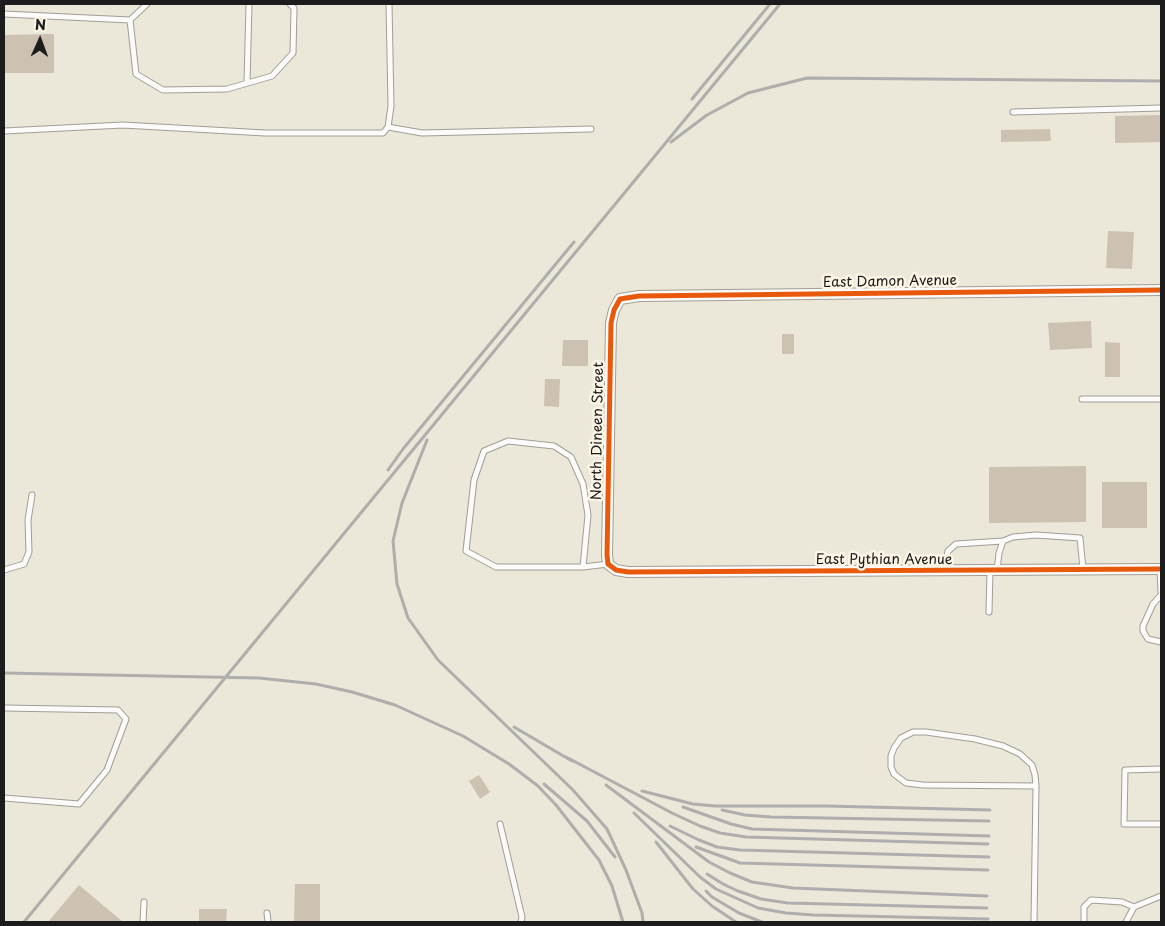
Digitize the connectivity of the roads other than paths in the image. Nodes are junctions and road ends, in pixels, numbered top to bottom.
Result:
1 (147, 4) edge
2 (249, 4) edge
3 (290, 4) edge
4 (388, 4) edge
5 (4, 14) edge
6 (130, 20) junction
7 (247, 83) junction
8 (1161, 108) edge
9 (1013, 112) dead end
10 (388, 128) junction
11 (591, 129) dead end
12 (4, 131) edge
13 (1161, 290) edge
14 (620, 299) joint
15 (1082, 399) dead end
16 (1161, 399) edge
17 (32, 495) dead end
18 (1003, 541) junction
19 (608, 564) junction
20 (583, 567) junction
21 (1161, 569) edge
22 (4, 570) edge
23 (944, 570) junction
24 (994, 570) junction
25 (1083, 570) junction
26 (1161, 592) edge
27 (988, 612) dead end
28 (1161, 642) edge
29 (4, 708) edge
30 (1161, 769) edge
31 (1036, 786) junction
32 (4, 798) edge
33 (500, 824) dead end
34 (1161, 824) edge
35 (1161, 896) edge
36 (144, 902) dead end
37 (1134, 908) junction
38 (267, 913) dead end
39 (143, 922) edge
40 (268, 922) edge
41 (521, 922) edge
42 (1034, 922) edge
43 (1084, 922) edge
44 (1126, 922) edge

1 - 6 lane
2 - 7 lane
3 - 7 lane
4 - 10 lane
5 - 6 lane
6 - 7 lane
8 - 9 lane
10 - 11 lane
10 - 12 lane
13 - 14 street, East Damon Avenue
14 - 19 street, North Dineen Street
15 - 16 lane
17 - 22 lane
18 - 23 lane
18 - 24 lane
18 - 25 lane
19 - 20 lane
19 - 23 street, East Pythian Avenue
20 - 20 lane
21 - 25 street, East Pythian Avenue
21 - 26 lane
23 - 24 street, East Pythian Avenue
24 - 25 street, East Pythian Avenue
24 - 27 lane
26 - 28 lane
29 - 32 lane
30 - 34 lane
31 - 31 lane
31 - 42 lane
33 - 41 lane
35 - 37 lane
36 - 39 lane
37 - 43 lane
37 - 44 lane
38 - 40 lane

